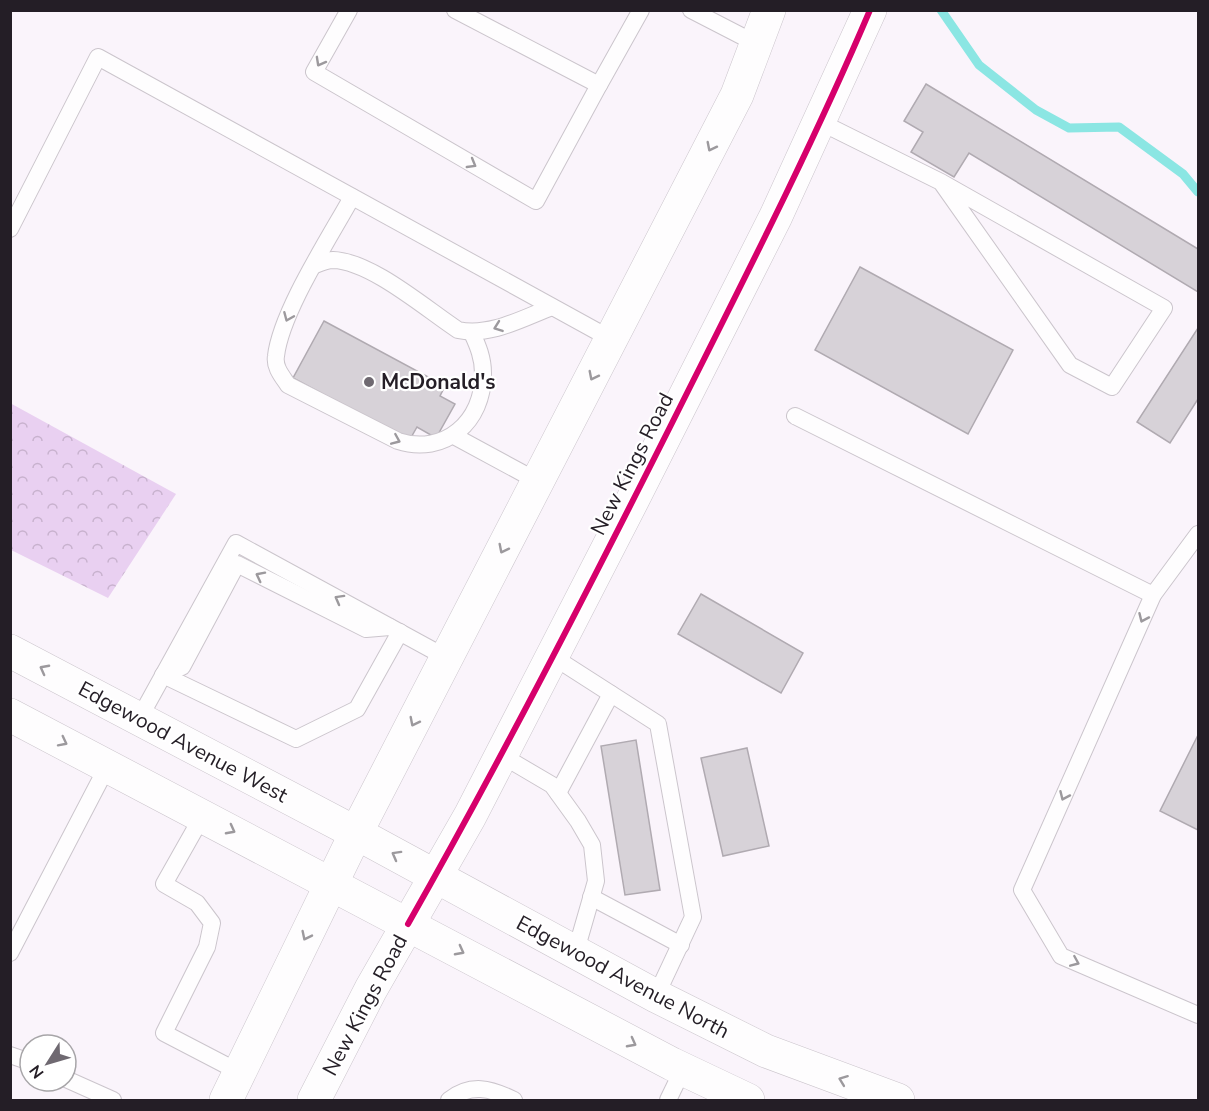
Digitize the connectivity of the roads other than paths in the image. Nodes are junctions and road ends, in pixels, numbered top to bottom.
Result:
1 (349, 10) edge
2 (455, 10) edge
3 (641, 10) edge
4 (690, 10) edge
5 (769, 10) edge
6 (870, 10) edge
7 (757, 44) junction
8 (599, 85) junction
9 (820, 122) junction
10 (941, 182) junction
11 (352, 197) junction
12 (10, 229) edge
13 (315, 265) junction
14 (552, 307) junction
15 (472, 333) junction
16 (611, 339) junction
17 (795, 416) dead end
18 (454, 436) junction
19 (539, 482) junction
20 (1198, 534) edge
21 (1153, 595) junction
22 (395, 630) junction
23 (10, 651) edge
24 (552, 657) junction
25 (447, 658) junction
26 (165, 673) junction
27 (611, 694) junction
28 (10, 715) edge
29 (139, 719) junction
30 (501, 755) junction
31 (108, 765) junction
32 (558, 793) junction
33 (203, 815) junction
34 (356, 833) junction
35 (435, 877) junction
36 (332, 883) junction
37 (591, 897) junction
38 (408, 924) junction
39 (681, 945) junction
40 (10, 952) edge
41 (575, 954) junction
42 (656, 996) junction
43 (1198, 1015) edge
44 (683, 1070) junction
45 (78, 1085) edge
46 (232, 1087) edge
47 (449, 1100) edge
48 (113, 1101) edge
49 (314, 1101) edge
50 (456, 1101) edge
51 (514, 1101) edge
52 (668, 1101) edge
53 (748, 1101) edge
54 (898, 1101) edge

1 -> 8 lane
2 - 8 lane
3 - 8 lane
4 - 7 lane
5 - 7 main road
6 - 9 main road, New Kings Road
7 -> 16 main road
9 - 10 lane
9 - 24 main road, New Kings Road
10 - 10 lane
11 - 12 lane
11 - 13 lane
11 - 14 lane
13 - 15 lane
13 -> 18 lane
14 -> 15 lane
14 - 16 lane
15 - 18 lane
16 -> 19 main road
17 - 21 lane
18 - 19 lane
19 -> 25 main road
20 - 21 lane
21 -> 43 lane
22 - 25 lane
22 - 26 lane
22 -> 26 lane
29 -> 23 main road, Edgewood Avenue West
24 - 27 lane
24 - 30 main road, New Kings Road
25 -> 34 main road
26 - 29 lane
27 - 32 lane
27 - 39 lane
28 -> 31 main road
29 - 34 main road, Edgewood Avenue West
30 - 32 lane
30 - 35 main road, New Kings Road
31 - 33 main road
31 - 40 lane
32 - 37 lane
33 -> 36 main road
33 - 46 lane
35 -> 34 main road, Edgewood Avenue North
34 - 36 main road
35 - 38 main road, New Kings Road
35 - 41 main road, Edgewood Avenue North
36 - 38 main road
36 -> 46 main road
37 - 39 lane
37 - 41 lane
38 -> 44 main road
38 - 49 main road, New Kings Road
39 - 42 lane
41 - 42 main road, Edgewood Avenue North
54 -> 42 main road, Edgewood Avenue North
44 - 52 lane
44 - 53 main road
45 - 48 lane
47 - 50 lane
47 - 51 lane

